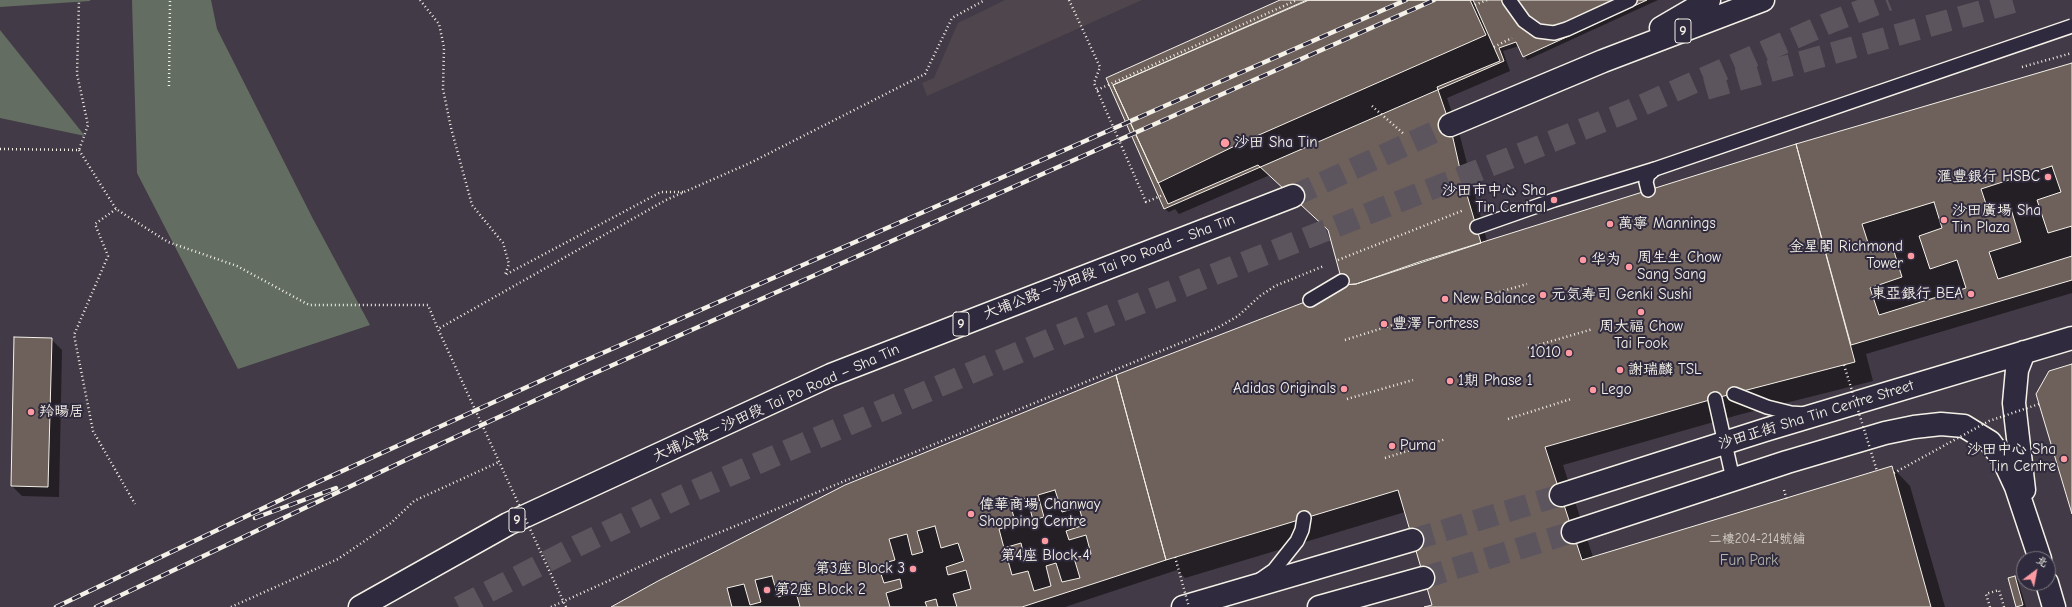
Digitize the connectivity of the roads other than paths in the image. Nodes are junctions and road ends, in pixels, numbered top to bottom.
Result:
1 (1509, 0) edge
2 (1630, 0) edge
3 (1709, 0) edge
4 (1763, 0) edge
5 (2072, 26) edge
6 (1603, 61) junction
7 (1450, 125) tunnel mouth
8 (1655, 169) junction
9 (1648, 190) dead end
10 (1293, 196) tunnel mouth
11 (1477, 227) dead end
12 (1342, 282) dead end
13 (1310, 300) dead end
14 (2072, 338) edge
15 (2024, 352) junction
16 (1734, 394) dead end
17 (1715, 399) dead end
18 (1814, 414) junction
19 (1724, 443) junction
20 (1733, 479) junction
21 (1561, 495) tunnel mouth
22 (1304, 518) dead end
23 (2028, 519) junction
24 (1573, 532) tunnel mouth
25 (1412, 540) tunnel mouth
26 (2038, 551) edge
27 (1423, 578) tunnel mouth
28 (1248, 588) junction
29 (2049, 591) edge
30 (360, 607) edge
31 (1183, 607) edge
32 (1319, 607) edge
33 (2054, 607) edge

1 - 2 lane
3 - 6 main road
4 - 6 main road, 9
5 - 8 lane, bridge
6 - 7 main road, 9
8 - 9 lane
8 - 11 lane
10 - 30 main road, 大埔公路－沙田段 Tai Po Road – Sha Tin / 9
12 - 13 lane
14 - 15 main road, 沙田正街 Sha Tin Centre Street
15 - 18 main road, 沙田正街 Sha Tin Centre Street
15 - 23 main road
16 - 18 lane
17 - 19 lane
18 - 19 main road, 沙田正街 Sha Tin Centre Street
19 - 20 lane
19 - 21 main road, 沙田正街 Sha Tin Centre Street
20 - 23 main road
20 - 24 main road
22 - 28 lane
23 - 26 main road
25 - 28 main road
27 - 32 main road
28 - 31 main road
29 - 33 main road

